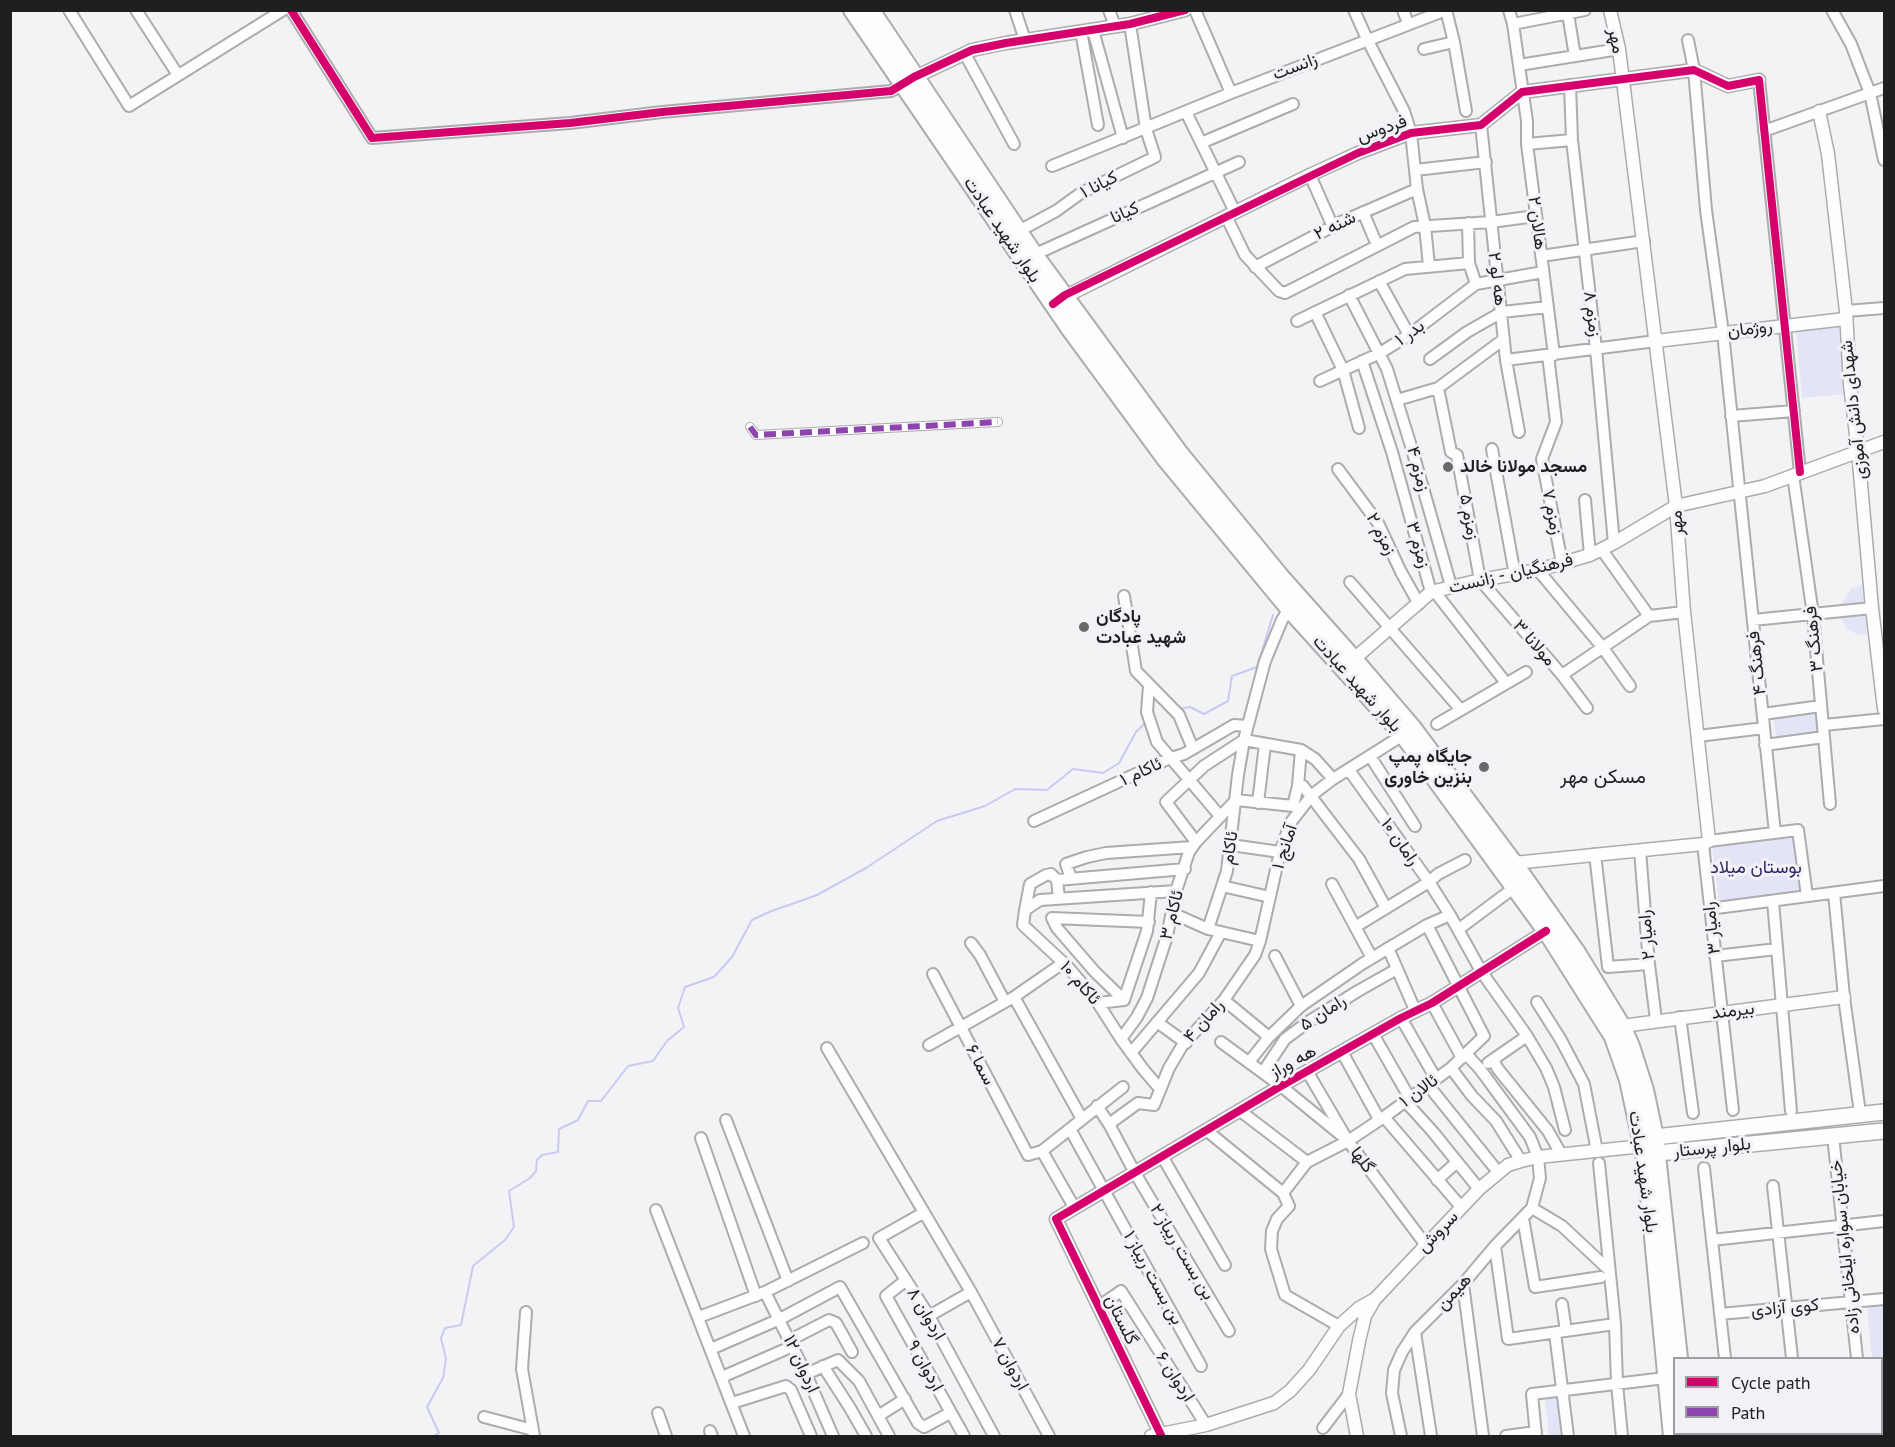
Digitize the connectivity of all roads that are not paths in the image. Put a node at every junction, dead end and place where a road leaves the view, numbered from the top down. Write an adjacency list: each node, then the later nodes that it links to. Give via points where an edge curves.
1 (69, 10): 33 (street, via 129,106)
2 (136, 10): 33 (street)
3 (283, 10): 33 (street)
4 (291, 10): 36 (street, via 372,138 891,91)
5 (852, 10): 36 (main road, بلوار شهید عبادت)
6 (871, 10): 36 (main road, بلوار شهید عبادت)
7 (1015, 10): 24 (street)
8 (1108, 10): 20 (street)
9 (1185, 10): 18 (street)
10 (1195, 10): 40 (street)
11 (1354, 10): 23 (street)
12 (1446, 10): 23 (street, زانست); 26 (street)
13 (1509, 10): 19 (street)
14 (1585, 10): 17 (street)
15 (1610, 10): 28 (street, مهر)
16 (1832, 10): 41 (street, via 1851,44)
17 (1568, 14): 19 (street); 30 (street)
18 (1130, 24): 20 (street); 48 (street)
19 (1513, 24): 31 (street, هالان ۲)
20 (1115, 26): 21 (street)
21 (1093, 30): 24 (street); 51 (street)
22 (1082, 37): 46 (street)
23 (1367, 39): 40 (street, زانست); 50 (street)
24 (1025, 40): 29 (street)
25 (1688, 40): 32 (street, فرهنگ ۴)
26 (1454, 42): 27 (street); 43 (street)
27 (1424, 49)
28 (1619, 49): 30 (street); 34 (street, مهر)
29 (965, 54): 36 (street); 54 (street)
30 (1575, 56): 31 (street)
31 (1519, 65): 39 (street, هالان ۲)
32 (1694, 70): 34 (street); 35 (street, via 1728,86); 93 (street, فرهنگ ۴, via 1706,210)
33 (178, 75)
34 (1623, 78): 37 (street); 72 (street, مهر)
35 (1759, 80): 49 (street, فرهنگ ۳)
36 (908, 81): 71 (main road, بلوار شهید عبادت); 76 (main road, بلوار شهید عبادت)
37 (1570, 85): 39 (street); 52 (street, زمزم ۸)
38 (1884, 88): 41 (street)
39 (1522, 92): 47 (street); 55 (street, هالان ۲)
40 (1231, 93): 45 (street, زانست)
41 (1870, 93): 44 (street); 56 (street)
42 (1293, 104): 53 (street)
43 (1467, 111)
44 (1820, 111): 49 (street); 90 (street, شهدای دانش آموزی)
45 (1186, 112): 48 (street, زانست); 53 (street)
46 (1098, 125)
47 (1481, 125): 50 (street, فردوس); 58 (street, هه لو ۲)
48 (1146, 129): 51 (street, زانست); 71 (street, کیانا ۱, via 1155,157 1081,193)
49 (1764, 131): 92 (street, فرهنگ ۳)
50 (1411, 133): 60 (street); 62 (street, فردوس)
51 (1123, 138): 59 (street, زانست)
52 (1572, 140): 55 (street); 74 (street, زمزم ۸)
53 (1201, 142): 61 (street)
54 (1014, 144)
55 (1527, 144): 66 (street, هالان ۲)
56 (1884, 160)
57 (1239, 162): 61 (street, کیانا)
58 (1486, 162): 60 (street); 67 (street, هه لو ۲)
59 (1052, 166)
60 (1415, 170): 63 (street)
61 (1215, 172): 65 (street); 76 (street, کیانا)
62 (1310, 175): 65 (street, فردوس); 70 (street)
63 (1417, 189): 64 (street, شنه ۲); 69 (street)
64 (1363, 212): 70 (street, شنه ۲); 73 (street)
65 (1230, 214): 79 (street, via 1245,255); 85 (street, فردوس)
66 (1536, 216): 67 (street); 75 (street, هالان ۲)
67 (1491, 222): 68 (street); 81 (street, هه لو ۲)
68 (1468, 223): 69 (street); 77 (street)
69 (1425, 226): 73 (street, via 1414,227); 78 (street)
70 (1333, 227): 79 (street, شنه ۲)
71 (1019, 231): 76 (main road, بلوار شهید عبادت)
72 (1644, 242): 74 (street); 96 (street, مهر)
73 (1377, 245): 79 (street, via 1285,293)
74 (1584, 250): 75 (street); 97 (street, زمزم ۸)
75 (1541, 256): 80 (street, هالان ۲)
76 (1028, 257): 85 (main road, بلوار شهید عبادت)
77 (1469, 263): 78 (street); 83 (street)
78 (1429, 266): 82 (street, via 1405,269)
79 (1255, 267)
80 (1543, 272): 81 (street, بدر ۱); 86 (street, هالان ۲)
81 (1496, 280): 83 (street, بدر ۱); 89 (street, هه لو ۲)
82 (1378, 281): 84 (street); 94 (street)
83 (1476, 284): 94 (street, بدر ۱)
84 (1349, 295): 88 (street); 98 (street, زمزم ۴)
85 (1059, 300): 118 (main road, بلوار شهید عبادت)
86 (1548, 307): 89 (street); 99 (street, هالان ۲)
87 (1884, 308): 90 (street)
88 (1314, 312): 91 (street); 103 (street)
89 (1502, 312): 95 (street, هه لو ۲); 100 (street)
90 (1845, 315): 92 (street, روژمان); 116 (street, شهدای دانش آموزی)
91 (1298, 321)
92 (1785, 325): 93 (street, روژمان); 107 (street, فرهنگ ۳)
93 (1723, 333): 96 (street, روژمان); 108 (street, فرهنگ ۴)
94 (1409, 335): 98 (street, بدر ۱)
95 (1504, 339): 101 (street, هه لو ۲); 105 (street)
96 (1656, 341): 97 (street); 123 (street, مهر)
97 (1596, 349): 99 (street); 124 (street, زمزم ۸)
98 (1380, 353): 102 (street, بدر ۱); 106 (street, زمزم ۴)
99 (1551, 355): 101 (street); 126 (street, زمزم ۷, via 1556,422 1542,459)
100 (1430, 359)
101 (1506, 360): 112 (street, هه لو ۲)
102 (1362, 361): 103 (street, بدر ۱); 110 (street, زمزم ۳)
103 (1343, 370): 104 (street, بدر ۱); 110 (street, via 1357,428)
104 (1320, 381)
105 (1438, 388): 106 (street); 129 (street, زمزم ۵, via 1451,452 1457,455)
106 (1397, 400): 114 (street, زمزم ۴)
107 (1794, 411): 108 (street); 120 (street, فرهنگ ۳)
108 (1731, 416): 121 (street, فرهنگ ۴)
109 (998, 422): 111 (street, via 756,435)
110 (1381, 422): 117 (street, زمزم ۳)
111 (750, 427)
112 (1519, 432)
113 (1884, 442): 116 (street, فرهنگیان - زانست)
114 (1411, 446): 117 (street); 131 (street, زمزم ۴)
115 (1492, 449): 128 (street)
116 (1858, 451): 120 (street, فرهنگیان - زانست); 135 (street, شهدای دانش آموزی)
117 (1392, 452): 132 (street, زمزم ۳)
118 (1172, 455): 136 (main road, بلوار شهید عبادت); 143 (main road, بلوار شهید عبادت)
119 (1338, 469): 134 (street, زمزم ۲, via 1378,523)
120 (1797, 474): 121 (street, فرهنگیان - زانست); 138 (street, فرهنگ ۳)
121 (1739, 493): 123 (street, فرهنگیان - زانست); 140 (street, فرهنگ ۴)
122 (1586, 500): 125 (street)
123 (1676, 506): 124 (street, فرهنگیان - زانست); 137 (street, مهر)
124 (1614, 543): 125 (street, فرهنگیان - زانست)
125 (1596, 552): 126 (street, فرهنگیان - زانست); 139 (street)
126 (1562, 563): 127 (street, فرهنگیان - زانست)
127 (1538, 570): 128 (street, فرهنگیان - زانست); 142 (street)
128 (1515, 575): 129 (street, فرهنگیان - زانست)
129 (1480, 580): 131 (street, فرهنگیان - زانست); 145 (street, مولانا ۳)
130 (1350, 582): 141 (street)
131 (1451, 586): 132 (street, فرهنگیان - زانست)
132 (1433, 592): 134 (street, فرهنگیان - زانست); 146 (street)
133 (1124, 596): 147 (street, via 1136,671)
134 (1419, 603): 141 (street, فرهنگیان - زانست)
135 (1878, 607): 138 (street); 152 (street, شهدای دانش آموزی)
136 (1289, 609): 156 (street, ئاکام, via 1265,661); 159 (main road, بلوار شهید عبادت)
137 (1683, 612): 139 (street); 160 (street, مهر)
138 (1812, 615): 140 (street); 149 (street, فرهنگ ۳)
139 (1649, 616): 142 (street)
140 (1753, 620): 153 (street, فرهنگ ۴)
141 (1390, 628): 143 (street, فرهنگیان - زانست); 151 (street)
142 (1603, 648): 145 (street); 148 (street)
143 (1354, 659): 189 (main road, بلوار شهید عبادت, via 1413,728)
144 (1526, 672): 146 (street)
145 (1562, 675): 150 (street, مولانا ۳)
146 (1506, 683): 151 (street)
147 (1149, 685): 164 (street, via 1179,715); 167 (street, via 1147,712 1157,742)
148 (1630, 686)
149 (1821, 706): 153 (street); 158 (street, فرهنگ ۳)
150 (1587, 708)
151 (1461, 710): 155 (street)
152 (1884, 710)
153 (1763, 714): 157 (street, فرهنگ ۴)
154 (1884, 718): 158 (street)
155 (1437, 724)
156 (1247, 726): 161 (street, ئاکام); 164 (street, ئاکام ۱, via 1234,725)
157 (1764, 728): 160 (street); 163 (street, فرهنگ ۴)
158 (1824, 731): 163 (street); 175 (street, فرهنگ ۳)
159 (1403, 735): 166 (street, آمانج ۱); 198 (main road, بلوار شهید عبادت)
160 (1698, 736): 181 (street, مهر)
161 (1244, 740): 162 (street); 170 (street); 173 (street, ئاکام)
162 (1265, 744): 165 (street); 174 (street)
163 (1766, 746): 180 (street, فرهنگ ۴)
164 (1193, 749): 167 (street, ئاکام ۱)
165 (1301, 750): 169 (street); 176 (street)
166 (1370, 756): 168 (street, آمانج ۱); 179 (street)
167 (1170, 759): 170 (street); 178 (street, ئاکام ۱)
168 (1349, 770): 169 (street, آمانج ۱); 194 (street, رامان ۱۰)
169 (1333, 779): 172 (street, آمانج ۱)
170 (1188, 780): 177 (street); 182 (street, via 1166,802)
171 (1303, 786): 172 (street)
172 (1312, 795): 176 (street, آمانج ۱); 207 (street, via 1359,859)
173 (1236, 800): 174 (street); 177 (street, ئاکام ۳); 183 (street, ئاکام)
174 (1258, 803): 176 (street)
175 (1830, 804)
176 (1297, 808): 185 (street, آمانج ۱)
177 (1220, 816): 182 (street, ئاکام ۳)
178 (1034, 821)
179 (1416, 826)
180 (1775, 833): 181 (street); 202 (street, via 1798,830)
181 (1706, 843): 184 (street); 208 (street, رامیار ۳)
182 (1194, 844): 186 (street); 190 (street, ئاکام ۳)
183 (1231, 845): 185 (street); 196 (street, ئاکام)
184 (1640, 850): 187 (street); 228 (street, رامیار ۲)
185 (1280, 852): 204 (street, آمانج ۱)
186 (1114, 853): 191 (street); 192 (street, via 1066,864)
187 (1595, 854): 189 (street); 228 (street, via 1608,967)
188 (1465, 860): 194 (street)
189 (1514, 863): 248 (main road, بلوار شهید عبادت, via 1576,951)
190 (1185, 869): 191 (street); 199 (street, ئاکام ۳)
191 (1118, 874): 192 (street)
192 (1077, 878): 193 (street); 203 (street)
193 (1057, 880): 205 (street); 209 (street, via 1051,874 1030,884)
194 (1429, 882): 207 (street); 211 (street, رامان ۱۰)
195 (1332, 884): 215 (street)
196 (1222, 886): 204 (street); 216 (street, ئاکام)
197 (1884, 886): 201 (street)
198 (1515, 887): 217 (street); 218 (main road, بلوار شهید عبادت)
199 (1176, 891): 200 (street); 210 (street, ئاکام ۳)
200 (1151, 892): 203 (street); 213 (street)
201 (1834, 893): 202 (street); 233 (street)
202 (1807, 896): 206 (street)
203 (1080, 897): 205 (street); 212 (street)
204 (1270, 897): 220 (street, آمانج ۱)
205 (1059, 898): 209 (street, via 1040,900)
206 (1773, 901): 208 (street); 223 (street)
207 (1386, 908): 215 (street)
208 (1709, 909): 225 (street, رامیار ۳)
209 (1025, 910): 227 (street, ئاکام ۱۰, via 1023,925)
210 (1172, 913): 216 (street); 253 (street, ئاکام ۳, via 1147,998)
211 (1450, 915): 214 (street); 217 (street, رامان ۱۰)
212 (1078, 919): 213 (street); 235 (street, via 1052,918 1095,972)
213 (1149, 922): 235 (street)
214 (1427, 925): 222 (street); 232 (street)
215 (1355, 927): 226 (street)
216 (1208, 929): 219 (street)
217 (1459, 929): 230 (street, رامان ۱۰)
218 (1546, 931): 230 (street, هه وراز); 290 (main road, بلوار شهید عبادت, via 1613,1037)
219 (1221, 932): 220 (street); 247 (street, via 1199,973)
220 (1260, 940): 236 (street, رامان ۴, via 1255,955)
221 (971, 943): 234 (street)
222 (1388, 948): 226 (street); 229 (street)
223 (1777, 949): 225 (street); 240 (street)
224 (1275, 956): 241 (street)
225 (1715, 956): 243 (street, رامیار ۳)
226 (1372, 958): 241 (street)
227 (1063, 963): 234 (street); 238 (street, ئاکام ۱۰)
228 (1649, 964): 246 (street, رامیار ۲)
229 (1397, 969): 242 (street); 266 (street, رامان ۵, via 1285,1039)
230 (1481, 971): 232 (street, هه وراز); 251 (street, رامان ۱۰)
231 (933, 974): 249 (street, سما ۶)
232 (1459, 985): 239 (street, هه وراز); 260 (street, ئالان ۱, via 1484,1036)
233 (1845, 997): 240 (street, بیرمند); 272 (street)
234 (1010, 1000): 249 (street); 280 (street)
235 (1124, 1000): 238 (street)
236 (1224, 1000): 252 (street); 255 (street, رامان ۴)
237 (1536, 1002): 295 (street, via 1584,1084)
238 (1098, 1003): 253 (street, ئاکام ۱۰)
239 (1432, 1003): 242 (street, هه وراز); 260 (street)
240 (1781, 1005): 243 (street, بیرمند); 276 (street)
241 (1301, 1006): 252 (street)
242 (1415, 1010): 245 (street, هه وراز)
243 (1721, 1012): 244 (street, بیرمند); 275 (street, رامیار ۳)
244 (1680, 1017): 246 (street, بیرمند); 278 (street)
245 (1401, 1018): 250 (street, هه وراز); 267 (street)
246 (1656, 1020): 248 (street, بیرمند)
247 (1157, 1022): 255 (street); 259 (street)
248 (1622, 1026): 290 (main road, بلوار شهید عبادت, via 1645,1090)
249 (961, 1027): 256 (street); 291 (street, سما ۶, via 1028,1155)
250 (1373, 1034): 258 (street, هه وراز); 271 (street)
251 (1527, 1036): 261 (street); 285 (street, رامان ۱۰, via 1554,1087)
252 (1269, 1037): 262 (street)
253 (1121, 1039): 259 (street, ئاکام ۱۰)
254 (1221, 1042): 262 (street)
255 (1186, 1043): 270 (street, رامان ۴)
256 (929, 1045)
257 (827, 1048): 311 (street, اردوان ۷)
258 (1342, 1052): 265 (street, هه وراز); 279 (street)
259 (1131, 1053): 270 (street, ئاکام ۱۰)
260 (1464, 1056): 263 (street, ئالان ۱); 264 (street)
261 (1493, 1060): 264 (street); 292 (street)
262 (1249, 1062): 266 (street)
263 (1451, 1068): 267 (street, ئالان ۱); 296 (street, via 1496,1121)
264 (1480, 1069): 294 (street, via 1530,1137)
265 (1307, 1071): 268 (street, هه وراز); 289 (street, گلها)
266 (1263, 1072): 268 (street)
267 (1432, 1082): 271 (street, ئالان ۱); 300 (street)
268 (1281, 1086): 274 (street, هه وراز); 289 (street)
269 (1123, 1087): 273 (street)
270 (1160, 1089): 282 (street, رامان ۴, via 1154,1105 1138,1103)
271 (1407, 1099): 279 (street, ئالان ۱); 298 (street)
272 (1859, 1106)
273 (1098, 1107): 280 (street); 282 (street, بن بست ریباز ۲)
274 (1239, 1110): 284 (street, هه وراز); 297 (street)
275 (1732, 1110)
276 (1791, 1112)
277 (1884, 1112): 290 (main road, بلوار پرستار)
278 (1693, 1113)
279 (1382, 1118): 289 (street, ئالان ۱); 302 (street)
280 (1082, 1119): 283 (street)
281 (726, 1120): 324 (street)
282 (1109, 1124): 301 (street, بن بست ریباز ۲)
283 (1070, 1129): 291 (street); 305 (street, بن بست ریباز ۱)
284 (1206, 1130): 293 (street, هه وراز); 306 (street)
285 (1565, 1130)
286 (1884, 1131): 287 (main road, بلوار پرستار)
287 (1833, 1136): 290 (main road, بلوار پرستار); 315 (street, خیابان سواره ایلخانی زاده)
288 (701, 1138): 327 (street, اردوان ۱۲)
289 (1348, 1141): 297 (street, ئالان ۱); 319 (street, گلها)
290 (1652, 1145): 295 (street, سروش); 347 (main road, بلوار شهید عبادت); 355 (main road, بلوار شهید عبادت)
291 (1042, 1151): 307 (street)
292 (1561, 1154): 294 (street, سروش); 295 (street, سروش)
293 (1162, 1156): 301 (street, هه وراز); 321 (street)
294 (1538, 1157): 296 (street, سروش); 309 (street, via 1540,1178)
295 (1598, 1157): 322 (street)
296 (1521, 1161): 300 (street, سروش)
297 (1307, 1162): 306 (street)
298 (1457, 1162): 302 (street); 304 (street)
299 (1704, 1168): 317 (street)
300 (1498, 1172): 304 (street, سروش)
301 (1135, 1173): 305 (street, هه وراز); 341 (street, بن بست ریباز ۲)
302 (1437, 1180): 308 (street)
303 (1773, 1186): 316 (street)
304 (1479, 1189): 308 (street, سروش)
305 (1105, 1190): 307 (street, هه وراز); 352 (street, بن بست ریباز ۱)
306 (1283, 1193): 340 (street, via 1289,1206 1277,1219 1271,1249 1285,1295)
307 (1074, 1207): 313 (street, هه وراز)
308 (1462, 1208): 319 (street, سروش)
309 (1532, 1209): 312 (street, هیمن); 322 (street, via 1562,1226)
310 (656, 1210): 337 (street)
311 (923, 1213): 323 (street, اردوان ۸, via 879,1238); 326 (street, اردوان ۷)
312 (1523, 1218): 320 (street, هیمن); 322 (street, via 1535,1287)
313 (1056, 1219): 332 (street, گلستان)
314 (1884, 1221): 315 (street)
315 (1842, 1226): 316 (street); 330 (street, خیابان سواره ایلخانی زاده)
316 (1778, 1232): 317 (street); 333 (street)
317 (1712, 1240): 335 (street)
318 (863, 1243): 324 (street)
319 (1425, 1244): 328 (street, سروش)
320 (1495, 1246): 325 (street, هیمن); 343 (street, via 1508,1339)
321 (1225, 1264)
322 (1605, 1273): 339 (street)
323 (906, 1280): 336 (street, اردوان ۸); 362 (street, اردوان ۹, via 886,1296)
324 (788, 1281): 327 (street)
325 (1463, 1284): 342 (street, هیمن); 383 (street)
326 (970, 1292): 336 (street); 379 (street, اردوان ۷)
327 (761, 1294): 337 (street); 338 (street, اردوان ۱۲)
328 (1375, 1299): 340 (street); 358 (street, سروش, via 1363,1323)
329 (1884, 1299): 330 (street, کوی آزادی)
330 (1851, 1302): 333 (street, کوی آزادی); 350 (street, خیابان سواره ایلخانی زاده)
331 (1562, 1304): 343 (street)
332 (1098, 1307): 365 (street, اردوان ۶, via 1120,1291); 370 (street, گلستان)
333 (1786, 1308): 335 (street, کوی آزادی); 349 (street)
334 (526, 1312): 367 (street, via 522,1369)
335 (1720, 1314): 348 (street)
336 (929, 1316): 378 (street, اردوان ۸)
337 (699, 1317): 345 (street)
338 (780, 1319): 344 (street, اردوان ۱۲); 345 (street); 359 (street, via 840,1287)
339 (1615, 1324): 343 (street); 356 (street)
340 (1339, 1326): 365 (street, via 1309,1370 1283,1397 1266,1407)
341 (1229, 1331)
342 (1415, 1332): 381 (street, هیمن, via 1394,1370 1392,1393); 382 (street)
343 (1561, 1332): 357 (street)
344 (791, 1343): 346 (street, via 829,1320 836,1323); 353 (street, اردوان ۱۲); 354 (street)
345 (711, 1349): 354 (street)
346 (852, 1352)
347 (1678, 1357)
348 (1725, 1357)
349 (1792, 1357)
350 (1857, 1357)
351 (823, 1366): 353 (street); 363 (street, via 838,1360 858,1382); 375 (street)
352 (1201, 1366)
353 (806, 1374): 374 (street, اردوان ۱۲)
354 (722, 1377): 360 (street)
355 (1665, 1378): 356 (street); 387 (main road, بلوار شهید عبادت)
356 (1617, 1384): 357 (street); 386 (street)
357 (1563, 1390): 369 (street, via 1532,1394); 385 (street)
358 (1349, 1394): 366 (street); 380 (street, سروش)
359 (905, 1399): 362 (street, via 924,1427); 363 (street)
360 (732, 1403): 372 (street); 373 (street, via 786,1386)
361 (658, 1413): 371 (street)
362 (950, 1413): 377 (street, اردوان ۹)
363 (878, 1416): 376 (street)
364 (484, 1417): 367 (street)
365 (1206, 1425): 368 (street)
366 (1323, 1428)
367 (534, 1433)
368 (1189, 1433): 370 (street)
369 (1536, 1435): 384 (street)
370 (1156, 1436)
371 (666, 1437)
372 (744, 1437)
373 (811, 1437)
374 (833, 1437)
375 (866, 1437)
376 (889, 1437)
377 (964, 1437)
378 (994, 1437)
379 (1049, 1437)
380 (1357, 1437)
381 (1401, 1437)
382 (1431, 1437)
383 (1484, 1437)
384 (1506, 1437)
385 (1568, 1437)
386 (1622, 1437)
387 (1672, 1437)

